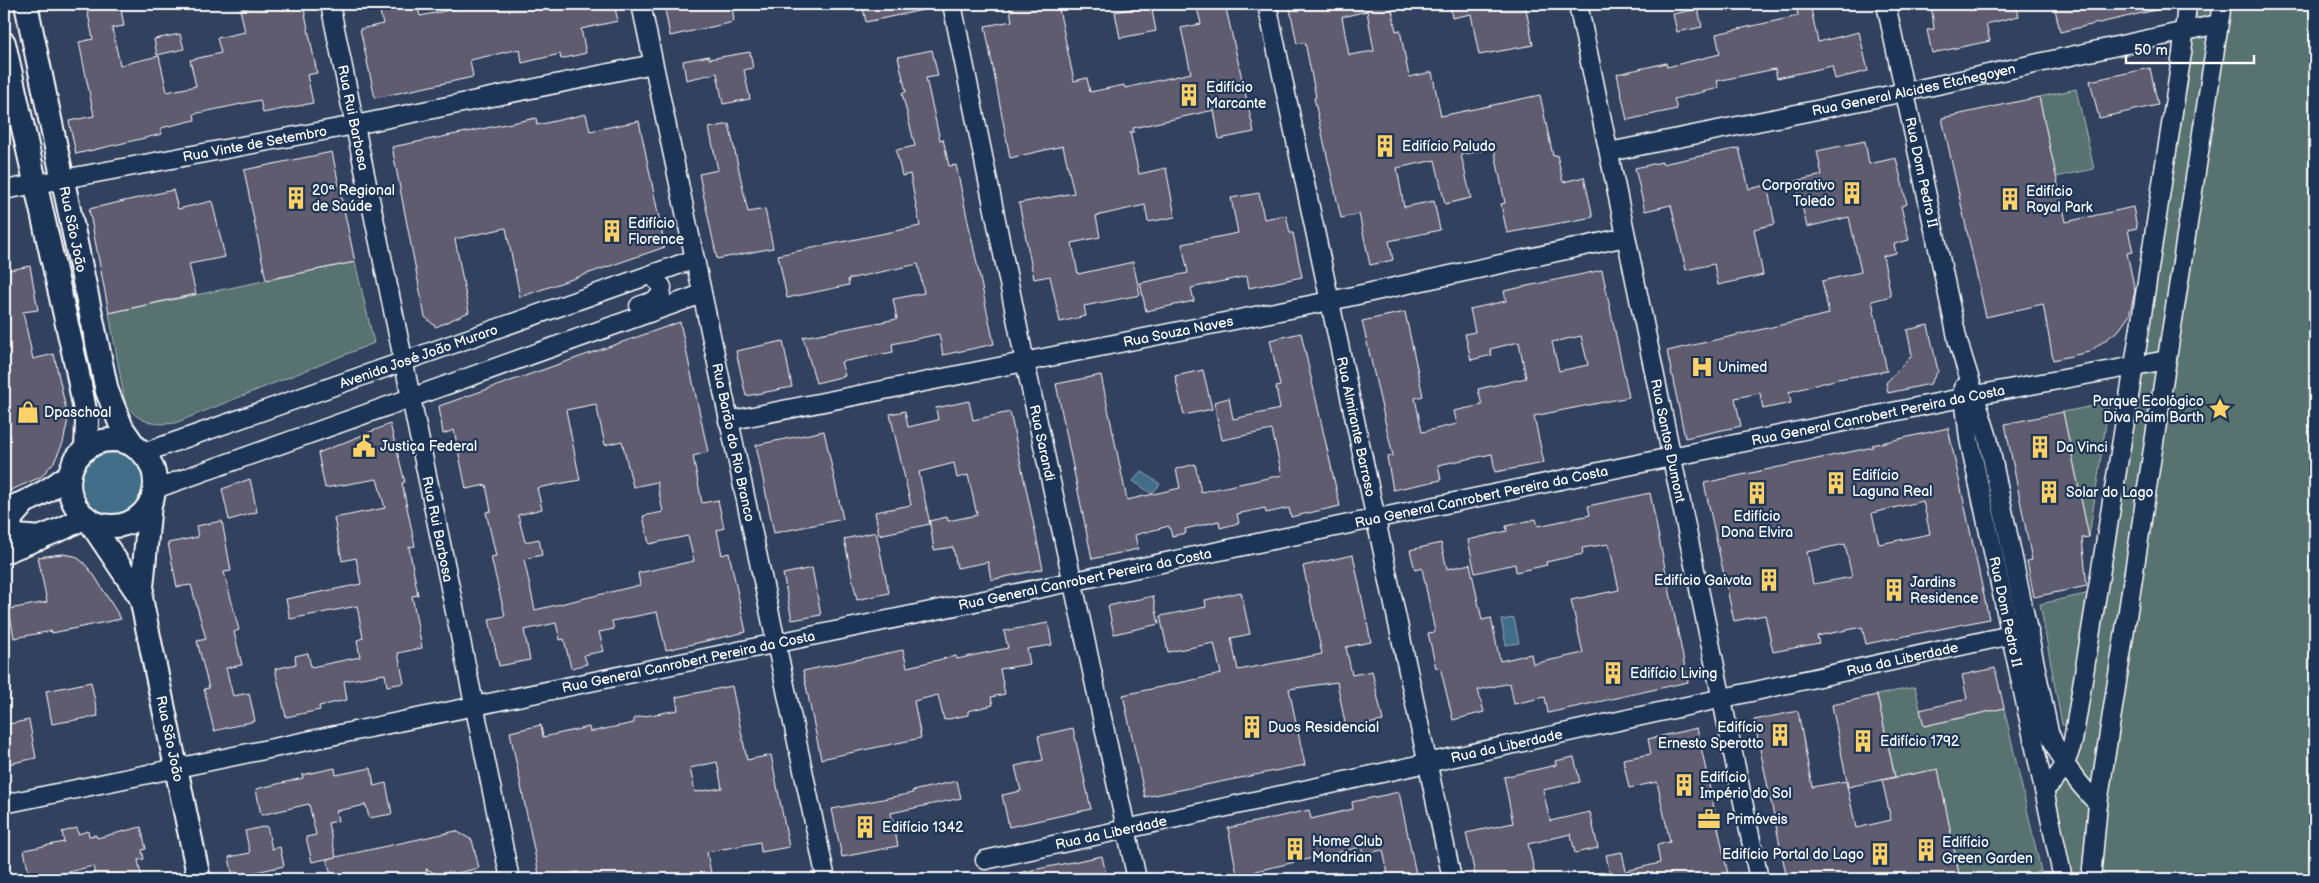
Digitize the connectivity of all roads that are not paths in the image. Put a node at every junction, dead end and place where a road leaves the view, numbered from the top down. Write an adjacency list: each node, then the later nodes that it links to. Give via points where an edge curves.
1 (26, 4): 16 (main road, Rua São João)
2 (330, 4): 15 (street, Rua Rui Barbosa)
3 (641, 4): 13 (street, Rua Barão do Rio Branco)
4 (952, 4): 32 (street, Rua Sarandi)
5 (1267, 4): 28 (street, Rua Almirante Barroso)
6 (1578, 4): 18 (street, Rua Santos Dumont)
7 (1886, 4): 14 (street, Rua Dom Pedro II)
8 (2187, 4): 11 (street)
9 (2222, 4): 10 (street)
10 (2218, 24): 11 (street, Rua General Alcides Etchegoyen); 30 (street)
11 (2185, 32): 14 (street, Rua General Alcides Etchegoyen); 33 (street)
12 (4, 43): 17 (main road, Rua São João)
13 (652, 64): 15 (street, Rua Vinte de Setembro); 25 (street, Rua Barão do Rio Branco)
14 (1905, 92): 18 (street, Rua General Alcides Etchegoyen); 34 (street, Rua Dom Pedro II)
15 (355, 124): 19 (street, Rua Vinte de Setembro); 31 (street, Rua Rui Barbosa)
16 (54, 134): 17 (main road, via 41,144 34,145); 19 (main road, Rua São João)
17 (25, 140): 20 (main road, Rua São João)
18 (1609, 152): 24 (street, Rua Santos Dumont)
19 (64, 178): 20 (street, Rua Vinte de Setembro); 22 (main road, Rua São João)
20 (34, 184): 21 (street, Rua Vinte de Setembro); 23 (main road, Rua São João)
21 (4, 190)
22 (72, 218): 23 (main road, via 56,214); 38 (main road, Rua São João, via 107,391 122,428)
23 (44, 224): 37 (main road, Rua São João, via 87,421)
24 (1626, 237): 28 (street, Rua Souza Naves); 39 (street, Rua Santos Dumont)
25 (695, 260): 26 (street, Avenida José João Muraro); 27 (street, Rua Barão do Rio Branco)
26 (652, 275): 29 (street, via 662,287 658,299 611,316); 31 (street, Avenida José João Muraro)
27 (702, 294): 29 (street); 36 (street, Rua Barão do Rio Branco)
28 (1330, 302): 32 (street, Rua Souza Naves); 44 (street, Rua Almirante Barroso)
29 (575, 340): 35 (street)
30 (2167, 360): 33 (street, Rua General Canrobert Pereira da Costa); 61 (street)
31 (404, 362): 35 (street, Rua Rui Barbosa); 38 (street, Avenida José João Muraro)
32 (1025, 362): 36 (street, Rua Souza Naves); 49 (street, Rua Sarandi)
33 (2134, 366): 34 (street, Rua General Canrobert Pereira da Costa); 57 (street, via 2073,740)
34 (1970, 397): 39 (street, Rua General Canrobert Pereira da Costa); 51 (street, Rua Dom Pedro II, via 1988,438); 52 (street, Rua Dom Pedro II, via 1970,439)
35 (411, 398): 41 (street); 55 (street, Rua Rui Barbosa)
36 (728, 421): 53 (street, Rua Barão do Rio Branco)
37 (86, 449): 38 (main road, via 98,442 111,440); 40 (main road)
38 (140, 450): 41 (main road, via 151,465)
39 (1670, 457): 44 (street, Rua General Canrobert Pereira da Costa); 54 (street, Rua Santos Dumont)
40 (70, 474): 42 (main road, via 56,486); 43 (main road, via 73,503)
41 (152, 497): 43 (main road, via 141,515 129,522 116,526 101,525); 50 (main road, Rua São João)
42 (14, 507): 46 (main road, via 10,529 17,536)
43 (87, 518): 46 (main road); 50 (main road, Rua São João)
44 (1375, 519): 49 (street, Rua General Canrobert Pereira da Costa); 56 (street, Rua Almirante Barroso)
45 (4, 532): 47 (main road)
46 (41, 538): 48 (main road)
47 (4, 542)
48 (4, 552)
49 (1074, 582): 53 (street, Rua General Canrobert Pereira da Costa); 62 (street, Rua Sarandi)
50 (141, 598): 58 (main road, Rua São João)
51 (2029, 631): 52 (street, Rua da Liberdade); 57 (street, Rua Dom Pedro II, via 2049,732)
52 (2012, 635): 54 (street, Rua da Liberdade); 59 (street, Rua Dom Pedro II)
53 (776, 644): 55 (street, Rua General Canrobert Pereira da Costa); 66 (street, Rua Barão do Rio Branco)
54 (1722, 699): 56 (street, Rua da Liberdade); 69 (street, Rua Santos Dumont)
55 (475, 706): 58 (street, Rua General Canrobert Pereira da Costa); 65 (street, Rua Rui Barbosa)
56 (1428, 764): 62 (street, Rua da Liberdade); 68 (street, Rua Almirante Barroso)
57 (2066, 766): 59 (street); 61 (street, Rua Dom Pedro II)
58 (176, 768): 60 (street, Rua General Canrobert Pereira da Costa); 64 (main road, Rua São João)
59 (2044, 790): 70 (street, Rua Dom Pedro II)
60 (4, 804)
61 (2098, 804): 71 (street)
62 (1126, 829): 63 (street, Rua da Liberdade); 67 (street, Rua Sarandi)
63 (985, 860)
64 (199, 879)
65 (510, 879)
66 (826, 879)
67 (1137, 879)
68 (1452, 879)
69 (1759, 879)
70 (2063, 879)
71 (2091, 879)

